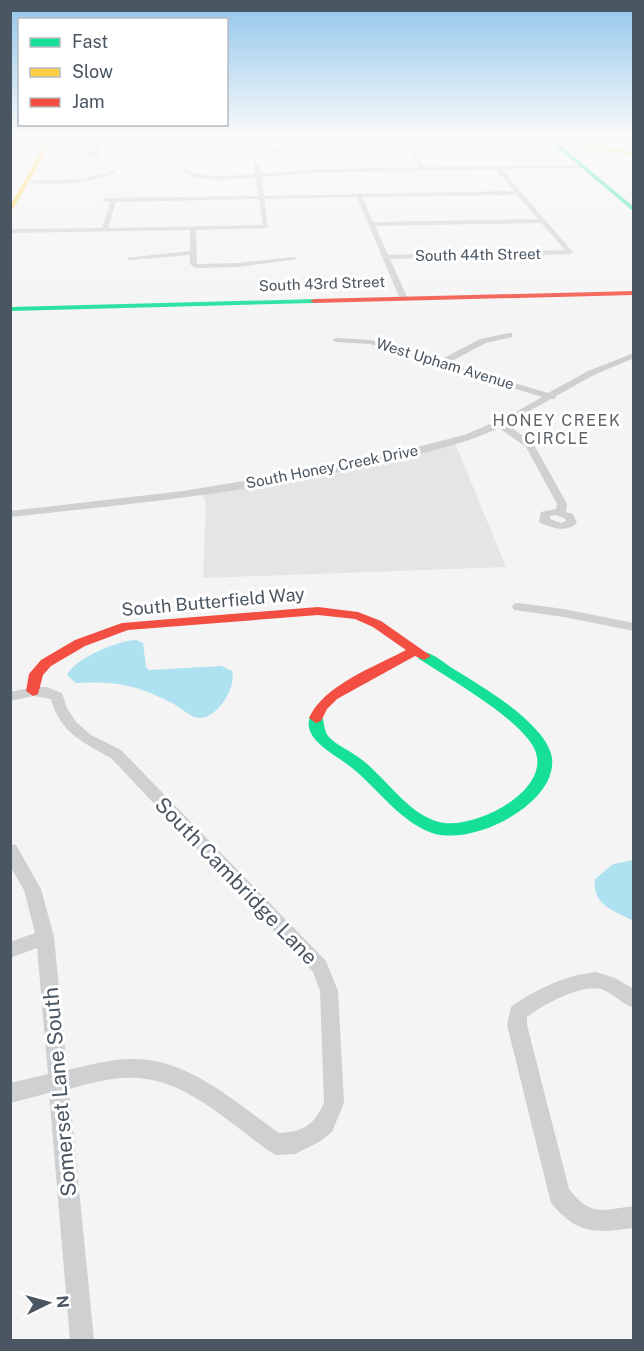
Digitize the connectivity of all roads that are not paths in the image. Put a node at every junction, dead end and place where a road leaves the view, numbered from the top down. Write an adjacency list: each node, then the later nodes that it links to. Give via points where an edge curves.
1 (209, 199): 7 (street)
2 (261, 199): 12 (street, via 266,227)
3 (359, 199): 10 (street)
4 (524, 199): 9 (street)
5 (620, 199): 8 (street)
6 (104, 200): 7 (street)
7 (113, 201): 11 (street)
8 (633, 210)
9 (543, 220): 10 (street); 15 (street, South 44th Street, via 570,252)
10 (371, 224): 15 (street)
11 (105, 229): 12 (street); 13 (street)
12 (194, 229): 14 (street)
13 (10, 231)
14 (193, 253): 16 (street); 17 (street, via 195,266)
15 (386, 257): 19 (street)
16 (129, 258)
17 (294, 259)
18 (633, 293): 19 (street, South 43rd Street)
19 (404, 299): 20 (street, South 43rd Street)
20 (10, 309)
21 (509, 335): 24 (street, via 483,341)
22 (336, 340): 24 (street, West Upham Avenue, via 371,342)
23 (633, 355): 25 (street, South Honey Creek Drive, via 588,372)
24 (441, 363): 25 (street, West Upham Avenue)
25 (552, 397): 26 (street, South Honey Creek Drive)
26 (501, 425): 27 (street, via 530,445 562,504); 28 (street, South Honey Creek Drive, via 394,456 296,476 210,491)
27 (561, 512)
28 (10, 514)
29 (518, 607): 30 (street)
30 (633, 627)
31 (414, 651): 31 (street, South Butterfield Way, via 518,720 537,736 544,752 542,784 481,827 462,831 439,829 421,821 352,759 324,741 316,730 315,718 322,704); 32 (street, South Butterfield Way, via 378,624 338,612 126,626 109,629 39,669)
32 (33, 692): 33 (street); 38 (street, South Cambridge Lane, via 48,691 57,696 65,721 77,733 116,754 320,967 329,991 334,1103 325,1125 312,1135 295,1143 276,1144 195,1086 167,1073 137,1068)
33 (10, 697)
34 (10, 850): 35 (street, Somerset Lane South, via 32,889)
35 (45, 937): 36 (street); 38 (street, Somerset Lane South)
36 (10, 950)
37 (633, 1000): 40 (street, via 605,982 583,981 527,1005 518,1012 517,1025 560,1195 574,1214 593,1221)
38 (59, 1081): 39 (street); 41 (street, Somerset Lane South)
39 (10, 1093)
40 (633, 1217)
41 (82, 1341)

